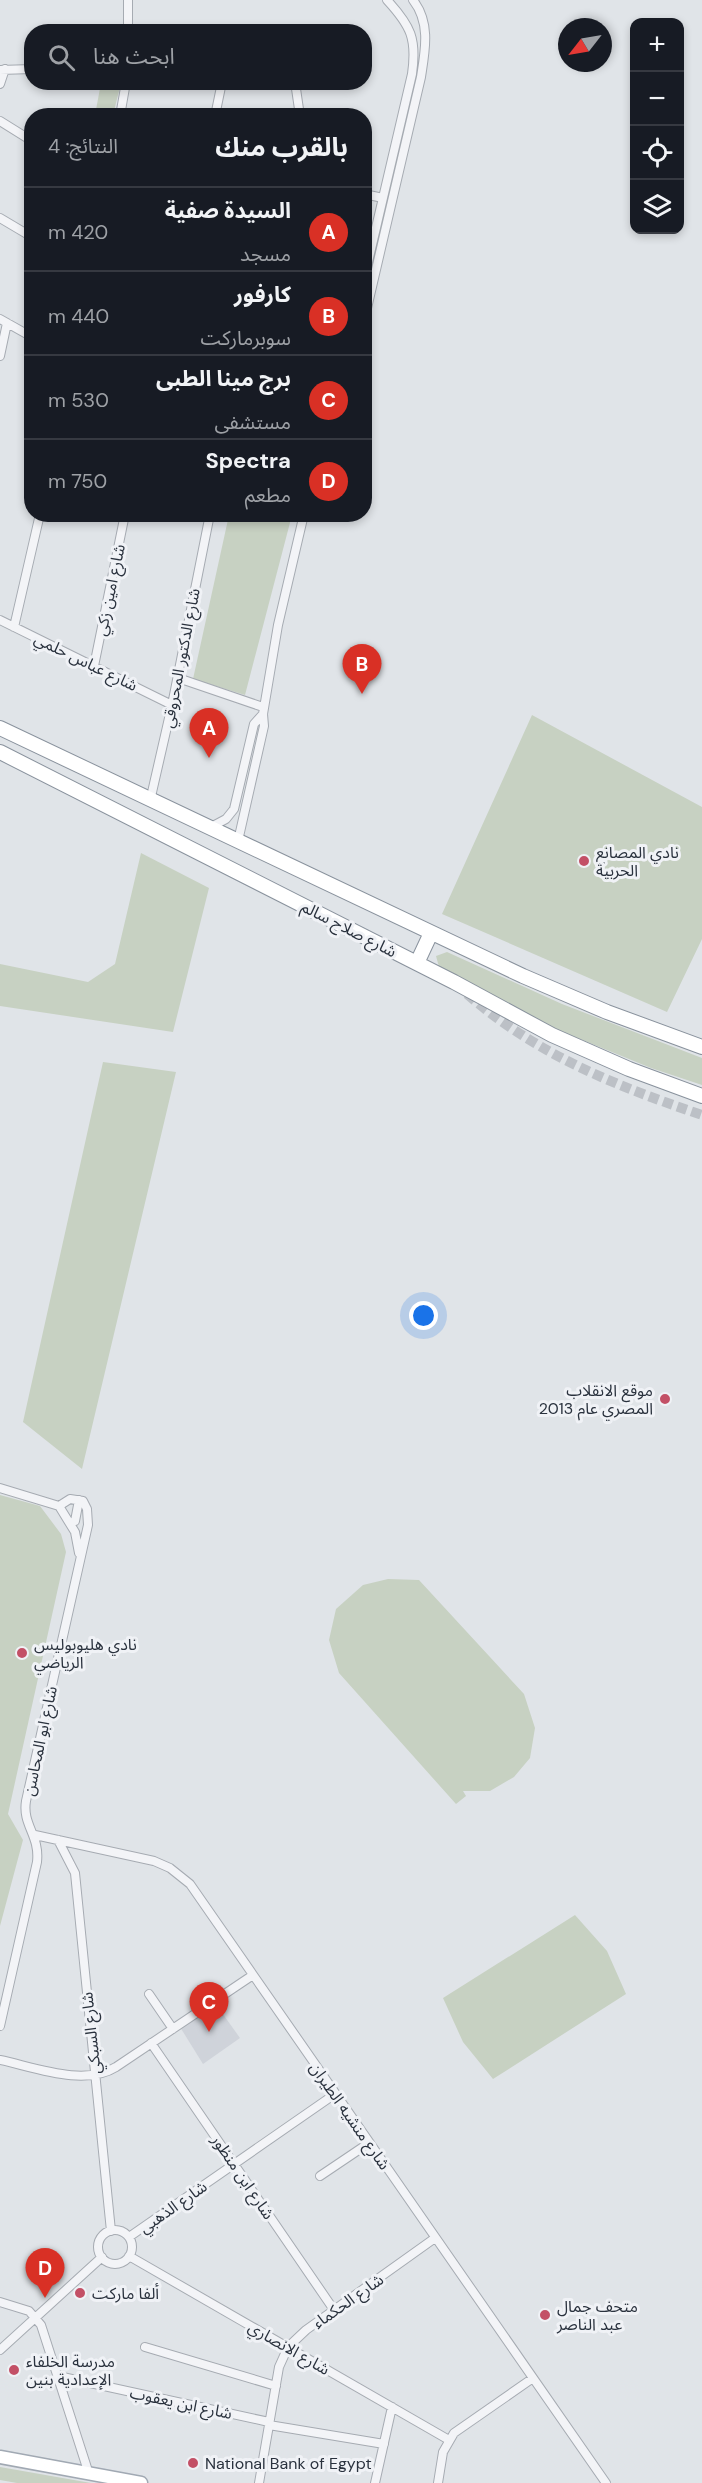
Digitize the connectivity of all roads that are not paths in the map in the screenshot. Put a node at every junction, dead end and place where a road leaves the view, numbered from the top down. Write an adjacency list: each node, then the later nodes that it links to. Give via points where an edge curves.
1 (128, 0): 4 (street)
2 (387, 0): 17 (street, via 411,32 414,55)
3 (413, 0): 21 (street, via 426,38 421,77)
4 (128, 24)
5 (24, 69): 6 (street)
6 (3, 70): 7 (street)
7 (0, 84)
8 (125, 90): 11 (street)
9 (220, 90): 12 (street)
10 (296, 90): 13 (street)
11 (121, 108)
12 (217, 108)
13 (299, 108)
14 (0, 121): 15 (street)
15 (24, 136)
16 (372, 196): 17 (street)
17 (384, 198): 20 (street)
18 (0, 218): 19 (street)
19 (24, 232)
20 (372, 247)
21 (372, 287)
22 (4, 321): 23 (street); 24 (street)
23 (24, 332)
24 (0, 356)
25 (38, 522): 30 (street)
26 (123, 522): 31 (street, شارع امين زكي)
27 (208, 522): 32 (street, شارع الدكتور المحروقي)
28 (302, 522): 34 (street)
29 (0, 620): 30 (street, شارع عباس حلمي)
30 (14, 627): 31 (street, شارع عباس حلمي)
31 (94, 666): 33 (street, شارع عباس حلمي)
32 (178, 678): 33 (street, شارع الدكتور المحروقي); 34 (street)
33 (172, 705): 37 (street, شارع الدكتور المحروقي)
34 (263, 711): 38 (street, via 255,724 234,809 221,823); 39 (street, via 264,726)
35 (0, 728): 37 (highway, شارع صلاح سالم)
36 (0, 752): 41 (highway, شارع صلاح سالم)
37 (150, 801): 38 (highway, شارع صلاح سالم)
38 (209, 827): 39 (highway, شارع صلاح سالم)
39 (238, 841): 40 (highway, شارع صلاح سالم)
40 (431, 933): 41 (highway); 42 (highway, شارع صلاح سالم, via 570,996)
41 (417, 963): 43 (highway, شارع صلاح سالم, via 552,1035)
42 (702, 1047)
43 (702, 1096)
44 (0, 1488): 46 (street)
45 (79, 1500): 46 (street, via 70,1499); 47 (street); 48 (street, via 86,1504)
46 (59, 1506): 47 (street, شارع ابو المحاسن)
47 (73, 1521): 48 (street); 49 (street, شارع ابو المحاسن)
48 (88, 1521): 49 (street, شارع ابو المحاسن)
49 (79, 1561): 50 (street, شارع ابو المحاسن, via 25,1808)
50 (35, 1835): 51 (street, شارع منشيه الطيران); 54 (street, شارع ابو المحاسن, via 37,1862)
51 (58, 1840): 52 (street, شارع منشيه الطيران, via 154,1861 177,1872 195,1891); 58 (street, شارع السبكي, via 75,1873)
52 (252, 1975): 55 (street); 59 (street, شارع منشيه الطيران)
53 (149, 1994): 55 (street)
54 (0, 2026)
55 (173, 2029): 56 (street)
56 (151, 2043): 58 (street); 61 (street, شارع ابن منظور)
57 (0, 2060): 58 (street, via 77,2076)
58 (96, 2076): 63 (street, شارع السبكي)
59 (335, 2094): 60 (street, شارع منشيه الطيران); 61 (street, شارع الذهبي)
60 (369, 2143): 62 (street); 65 (street, شارع منشيه الطيران)
61 (234, 2164): 64 (street, شارع الذهبي); 69 (street, شارع ابن منظور)
62 (320, 2176)
63 (111, 2231): 64 (street); 67 (street, via 99,2244)
64 (129, 2237): 66 (street)
65 (435, 2238): 69 (street, شارع الحكماء); 75 (street, شارع منشيه الطيران)
66 (129, 2256): 67 (street, via 114,2264); 72 (street, شارع الانصاري)
67 (102, 2258): 70 (street)
68 (0, 2302): 70 (street, via 25,2309)
69 (334, 2310): 72 (street, شارع الحكماء)
70 (36, 2317): 73 (street); 74 (street)
71 (145, 2347): 76 (street)
72 (288, 2347): 76 (street, شارع الحكماء); 77 (street, شارع الانصاري)
73 (0, 2350)
74 (58, 2376): 78 (street, شارع ابن يعقوب); 82 (street)
75 (533, 2378): 79 (street, via 460,2428); 87 (street, شارع منشيه الطيران)
76 (276, 2386): 78 (street, شارع الحكماء)
77 (392, 2407): 79 (street, شارع الانصاري); 80 (street)
78 (269, 2423): 80 (street, شارع ابن يعقوب); 84 (street, شارع الحكماء)
79 (449, 2440): 86 (street)
80 (384, 2444): 85 (street)
81 (0, 2457): 82 (main road)
82 (89, 2474): 83 (main road)
83 (141, 2483)
84 (259, 2483)
85 (375, 2483)
86 (438, 2483)
87 (606, 2483)

